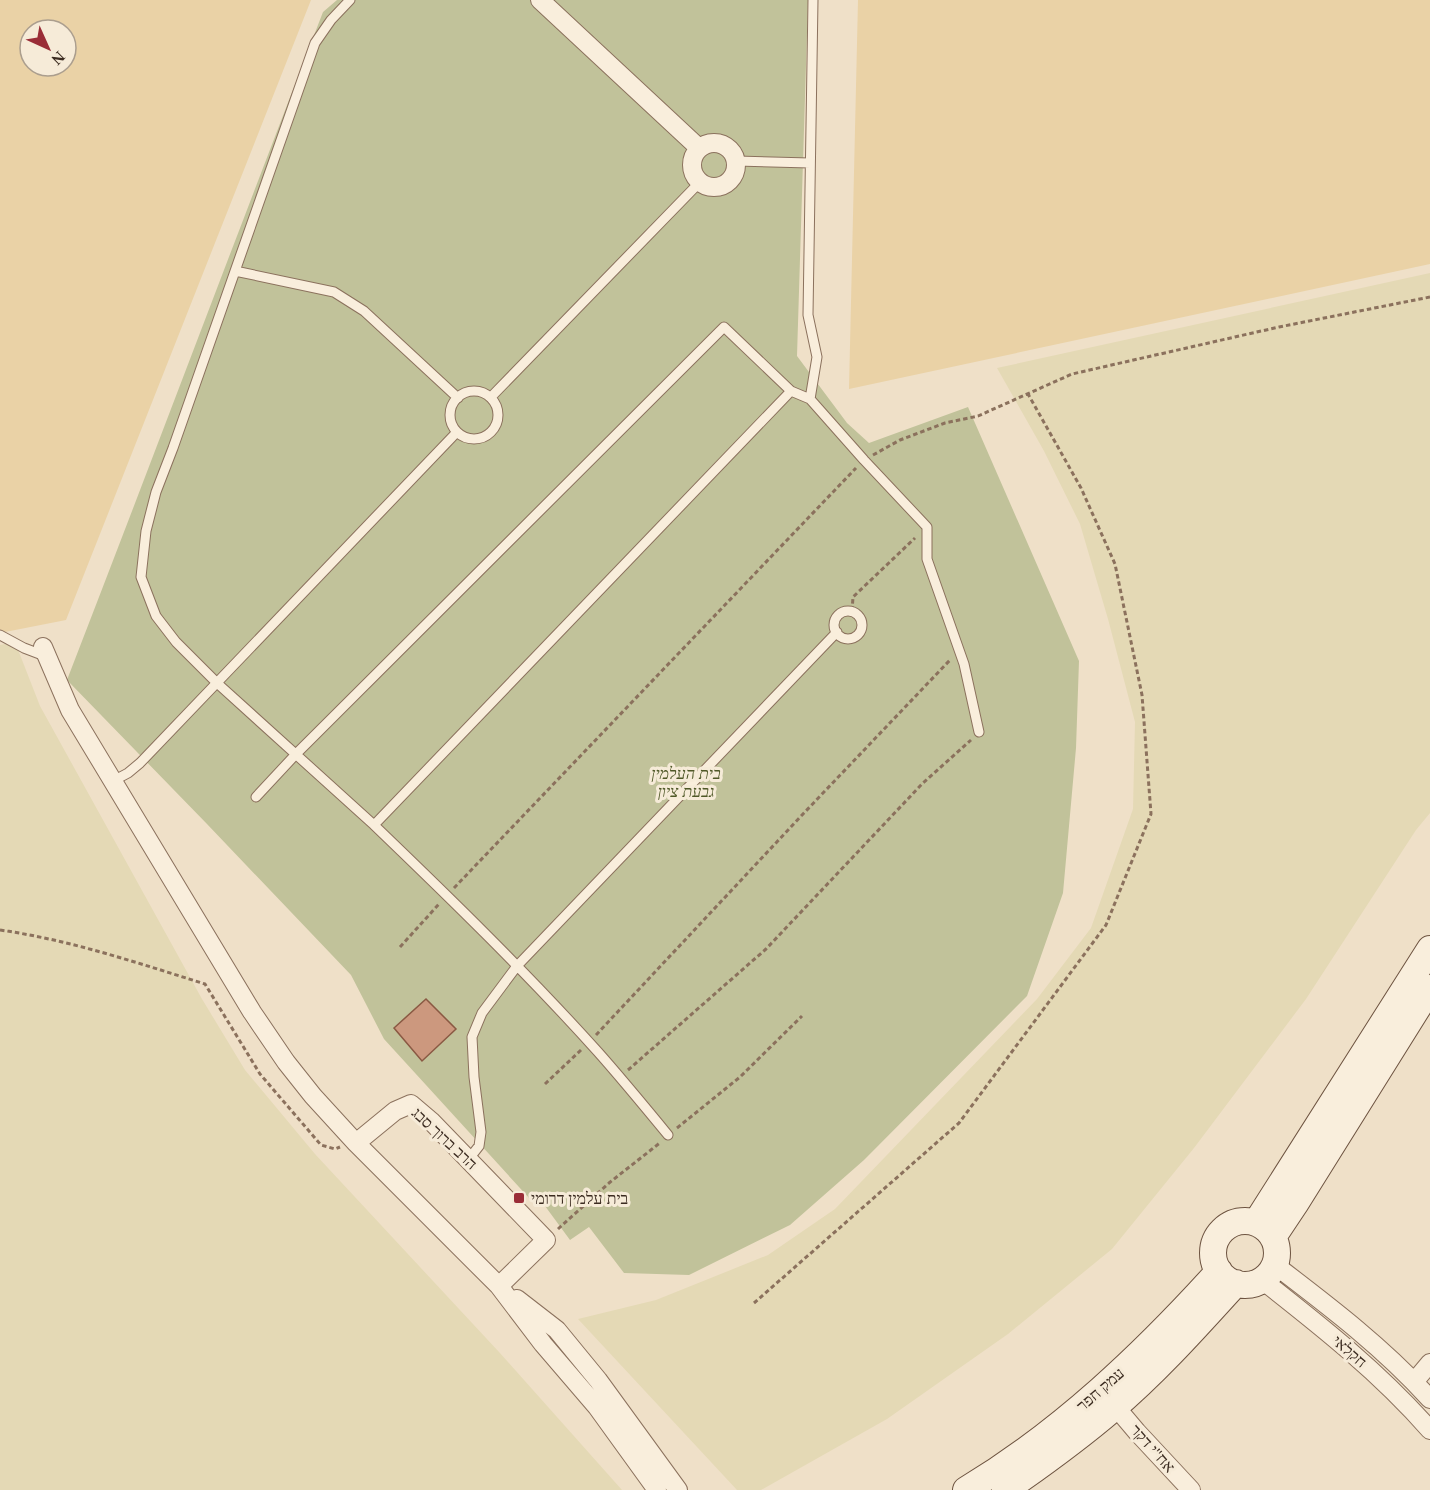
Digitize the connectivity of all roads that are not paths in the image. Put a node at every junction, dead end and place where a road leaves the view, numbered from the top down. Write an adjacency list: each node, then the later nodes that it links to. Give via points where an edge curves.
1 (350, 0): 8 (lane, via 315,43)
2 (540, 0): 4 (street)
3 (813, 0): 6 (lane)
4 (699, 148): 5 (street, via 706,143 723,144 730,148); 7 (street, via 691,161 692,172)
5 (736, 161): 6 (lane); 7 (street, via 734,175 723,185 706,186)
6 (810, 163): 12 (lane, via 808,315 817,357)
7 (700, 182): 10 (lane)
8 (235, 271): 11 (lane, via 334,292 364,311); 17 (lane, via 156,492 146,531 141,577 156,616)
9 (791, 391): 12 (lane); 19 (lane, via 724,327); 22 (lane)
10 (491, 397): 11 (lane, via 471,392); 13 (lane, via 498,411 492,432 471,439)
11 (458, 398): 13 (lane, via 450,415)
12 (810, 399): 18 (lane, via 927,527 927,559 964,664)
13 (458, 432): 17 (lane)
14 (837, 632): 14 (lane, via 844,638 859,633 861,620 856,613 838,615 834,623); 24 (lane)
15 (0, 635): 16 (lane, via 24,648)
16 (45, 652): 20 (street, via 70,711)
17 (217, 683): 19 (lane); 20 (lane, via 140,764)
18 (979, 732)
19 (296, 754): 21 (lane); 22 (lane)
20 (114, 781): 27 (street, via 252,1012 286,1062)
21 (256, 797)
22 (374, 825): 24 (lane)
23 (1430, 950): 29 (street)
24 (517, 966): 26 (lane, via 589,1042); 28 (lane, via 482,1013 472,1036 480,1132 479,1146)
25 (1430, 988): 29 (street, via 1295,1204)
26 (668, 1135)
27 (356, 1143): 28 (street, הרב ברוך סבג, via 395,1111 411,1104); 32 (street)
28 (468, 1160): 32 (street, הרב ברוך סבג, via 546,1240)
29 (1265, 1230): 30 (street, via 1275,1241 1278,1253); 31 (street, via 1245,1221 1223,1230 1213,1253 1215,1265)
30 (1268, 1273): 31 (street, via 1257,1283 1245,1285); 34 (street, חקלאי, via 1341,1315); 37 (street, חקלאי, via 1400,1396)
31 (1227, 1277): 36 (street, עמק חפר, via 1160,1365); 40 (street, עמק חפר, via 1096,1395 1033,1445)
32 (499, 1286): 38 (street, via 597,1407); 39 (street, via 557,1330)
33 (1430, 1363): 34 (street)
34 (1414, 1382): 35 (street, חקלאי)
35 (1430, 1400)
36 (1115, 1406): 41 (street, עמק חפר); 42 (street, אח"י דקר)
37 (1430, 1430)
38 (657, 1490)
39 (678, 1490)
40 (966, 1490)
41 (1005, 1490)
42 (1191, 1490)

